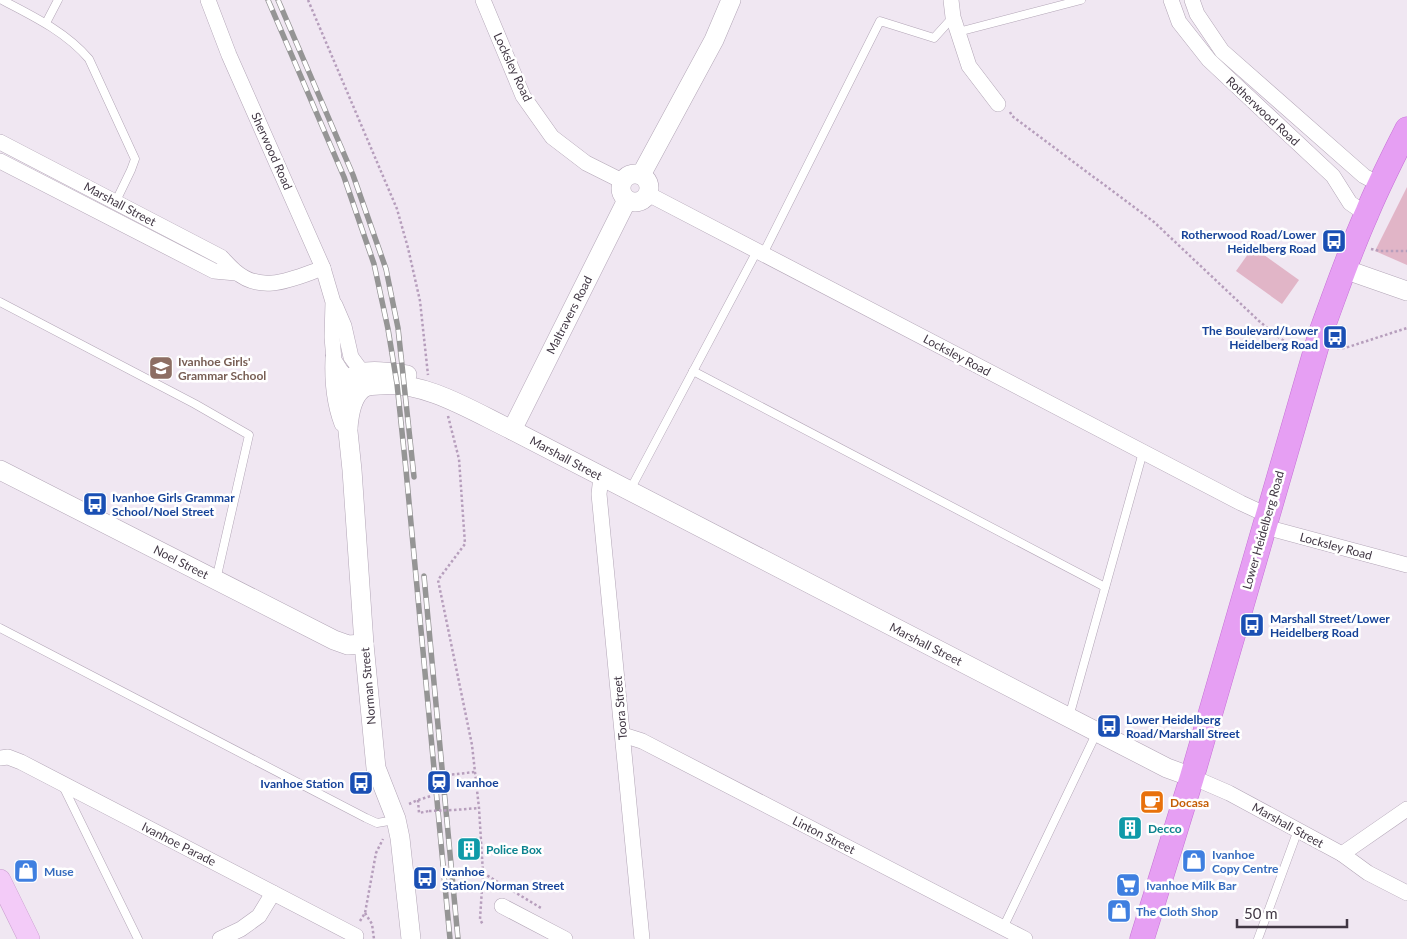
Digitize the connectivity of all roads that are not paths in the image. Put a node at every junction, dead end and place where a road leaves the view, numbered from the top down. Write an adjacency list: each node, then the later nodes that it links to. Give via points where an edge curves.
1 (2, 0): 10 (lane)
2 (58, 0): 10 (lane)
3 (208, 0): 24 (street, Sherwood Road, via 229,56)
4 (483, 0): 17 (street, Locksley Road, via 523,96 552,137 586,163)
5 (731, 0): 16 (street, via 714,40)
6 (951, 0): 11 (street)
7 (1080, 0): 11 (lane)
8 (1171, 0): 22 (street, Rotherwood Road, via 1179,22 1209,60 1333,176 1350,203)
9 (1192, 0): 18 (street, Rotherwood Road, via 1197,14 1222,51 1364,176)
10 (46, 23): 21 (lane, via 90,59 135,159)
11 (956, 24): 12 (street, via 968,66); 23 (lane, via 934,38 880,21)
12 (1003, 106)
13 (1407, 129): 18 (main road, Lower Heidelberg Road)
14 (0, 142): 21 (street, Marshall Street)
15 (0, 161): 26 (street, Marshall Street, via 214,271)
16 (641, 175): 17 (street, via 630,174); 19 (street, via 649,186)
17 (622, 181): 20 (street, via 622,194)
18 (1379, 184): 22 (main road, Lower Heidelberg Road)
19 (648, 194): 20 (street, via 636,202); 23 (street, Locksley Road)
20 (627, 200): 34 (street, Maltravers Road)
21 (116, 201): 26 (street, Marshall Street, via 222,257)
22 (1366, 214): 25 (main road, Lower Heidelberg Road)
23 (760, 252): 31 (lane); 36 (street, Locksley Road)
24 (323, 268): 26 (street, Marshall Street, via 290,280 266,284 254,282); 29 (street, Sherwood Road)
25 (1344, 269): 27 (street); 40 (main road, Lower Heidelberg Road, via 1320,335)
26 (236, 272)
27 (1407, 291)
28 (0, 302): 42 (lane, via 249,435)
29 (333, 302): 30 (street, Sherwood Road); 32 (street, Sherwood Road, via 344,326)
30 (333, 344): 32 (street, Sherwood Road, via 335,362 341,371); 35 (street, via 335,404)
31 (693, 371): 39 (lane); 43 (lane)
32 (358, 380): 33 (street, Marshall Street, via 378,385 410,386); 33 (street, Marshall Street, via 373,371 399,373 420,377); 35 (street, Norman Street, via 344,392)
33 (443, 396): 34 (street, Marshall Street)
34 (512, 430): 38 (street, Marshall Street)
35 (348, 435): 45 (street, Norman Street)
36 (1143, 452): 40 (street, Locksley Road, via 1241,503); 43 (lane)
37 (0, 470): 42 (street, Noel Street)
38 (602, 477): 39 (street, Marshall Street); 48 (street, Toora Street, via 599,494)
39 (629, 492): 46 (street, Marshall Street)
40 (1266, 521): 41 (street, Locksley Road); 50 (main road, Lower Heidelberg Road)
41 (1407, 565)
42 (216, 580): 45 (street, Noel Street, via 338,642)
43 (1105, 587): 46 (lane)
44 (0, 628): 53 (lane, via 366,818 377,822)
45 (364, 644): 53 (street, Norman Street, via 376,768)
46 (1069, 718): 47 (street, Marshall Street)
47 (1097, 732): 50 (street, Marshall Street); 60 (lane)
48 (623, 735): 60 (street, Linton Street, via 642,741); 67 (street, Toora Street)
49 (0, 758): 51 (street, Ivanhoe Parade, via 21,762)
50 (1192, 778): 54 (street, Marshall Street, via 1229,793); 69 (main road, Lower Heidelberg Road)
51 (62, 784): 57 (street, Ivanhoe Parade); 63 (lane)
52 (1407, 809): 55 (street)
53 (396, 819): 65 (street, Norman Street)
54 (1298, 830): 55 (street, Marshall Street); 70 (lane)
55 (1342, 854): 58 (street, Marshall Street, via 1368,873)
56 (0, 880): 62 (main road)
57 (272, 893): 61 (street, Ivanhoe Parade); 64 (street, via 259,916)
58 (1407, 893)
59 (502, 906): 66 (street)
60 (1003, 928): 68 (street, Linton Street)
61 (356, 936)
62 (29, 939)
63 (138, 939)
64 (220, 939)
65 (411, 939)
66 (565, 939)
67 (642, 939)
68 (1025, 939)
69 (1142, 939)
70 (1258, 939)

